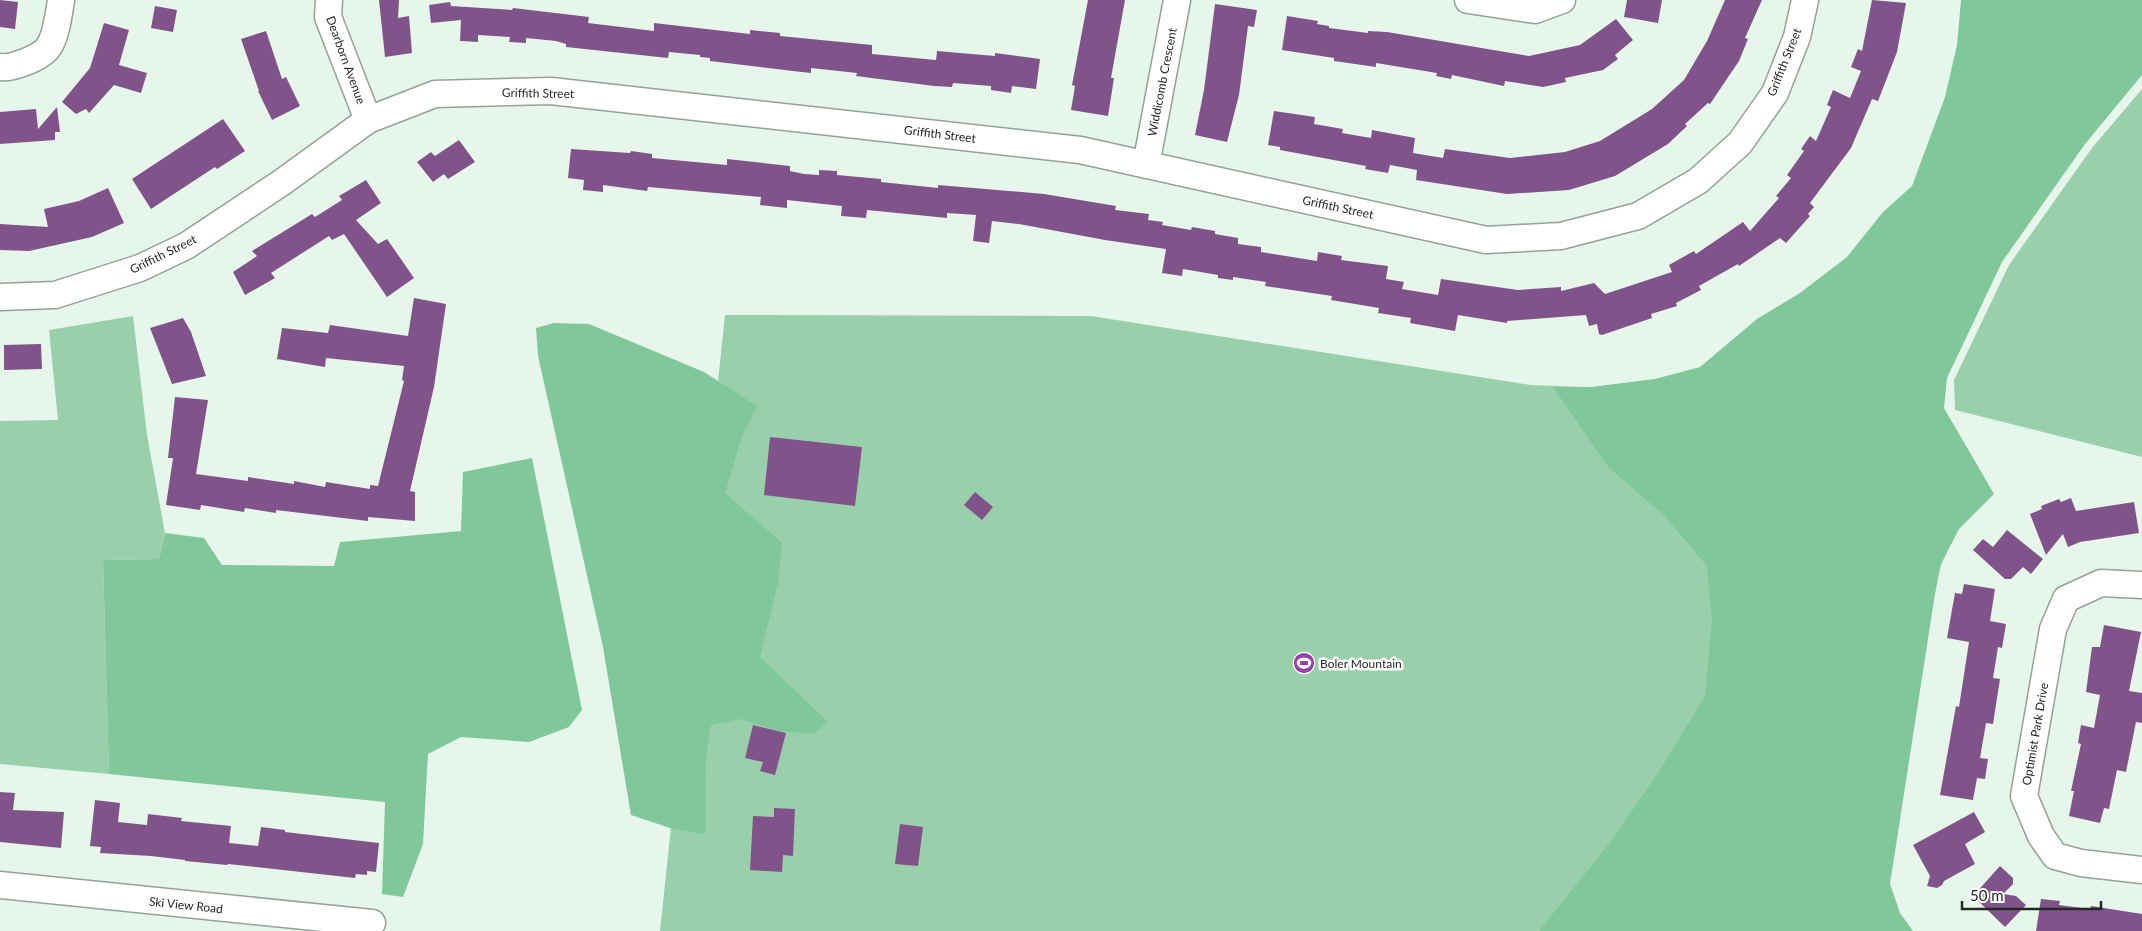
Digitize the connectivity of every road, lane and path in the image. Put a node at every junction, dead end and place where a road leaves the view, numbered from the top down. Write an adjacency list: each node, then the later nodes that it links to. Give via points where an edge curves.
1 (61, 0): 7 (street, via 57,25 47,49)
2 (329, 0): 8 (street, Dearborn Avenue, via 328,17)
3 (1177, 0): 9 (street, Widdicomb Crescent)
4 (1468, 0): 5 (street, via 1536,10)
5 (1562, 0)
6 (1805, 0): 9 (street, Griffith Street, via 1797,37 1775,92 1740,142 1698,181 1638,216 1561,236 1486,240)
7 (10, 66)
8 (368, 120): 9 (street, Griffith Street, via 436,94 551,90 1080,150); 10 (street, Griffith Street, via 186,246 140,268 54,295)
9 (1146, 165)
10 (0, 297)
11 (2142, 585): 12 (street, Optimist Park Drive, via 2101,583 2066,599 2053,629 2024,796 2040,836 2055,856 2081,863)
12 (2142, 870)
13 (0, 885): 14 (street, Ski View Road)
14 (255, 922): 15 (street, Ski View Road)
15 (372, 923)

